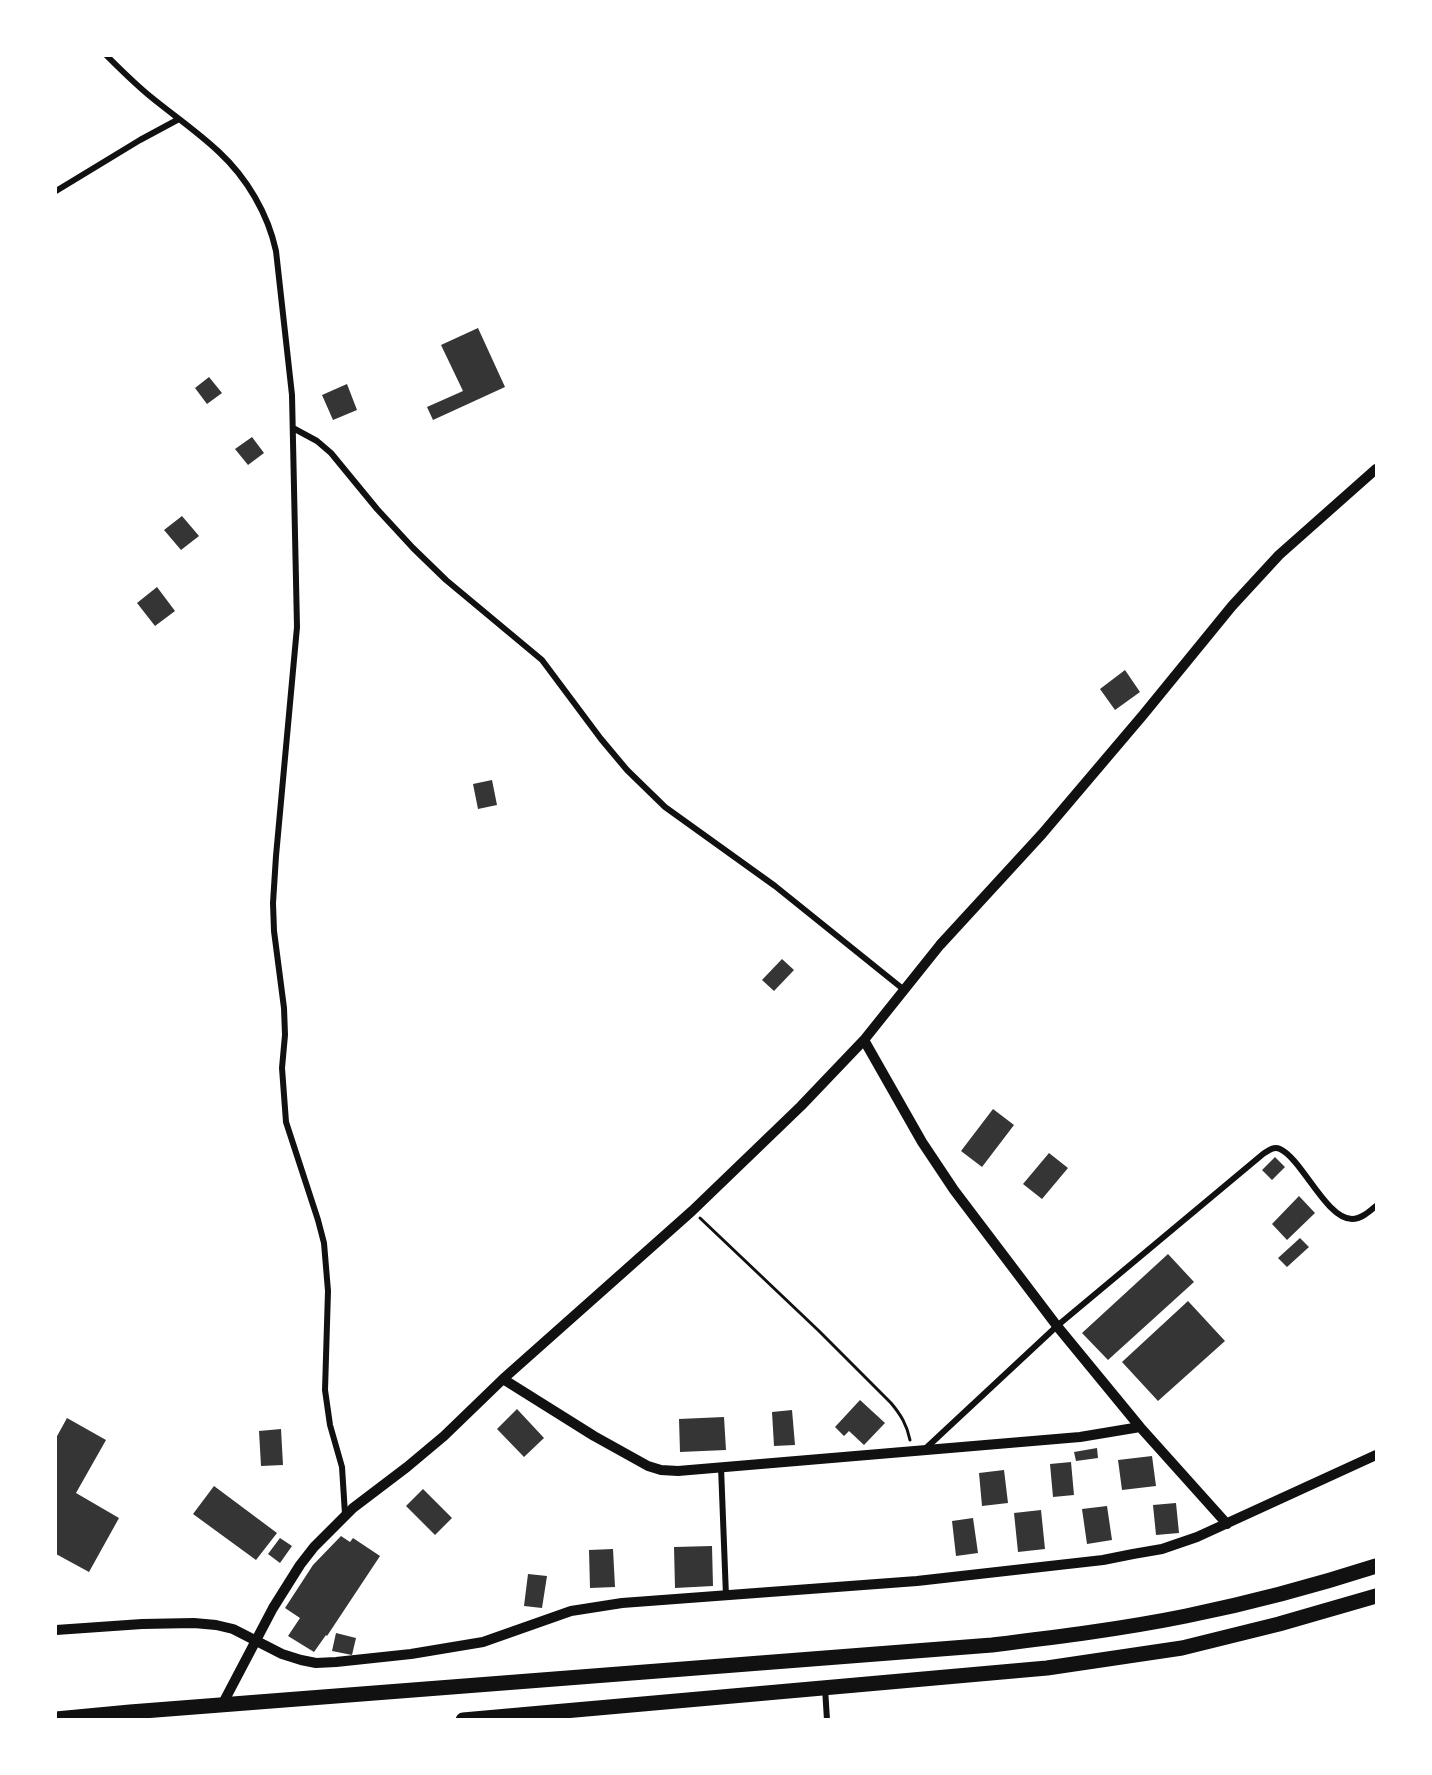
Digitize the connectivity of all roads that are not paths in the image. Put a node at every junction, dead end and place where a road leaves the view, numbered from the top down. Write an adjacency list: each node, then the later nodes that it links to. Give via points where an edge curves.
1 (107, 56): 2 (street)
2 (179, 119): 3 (street); 4 (street, via 228,161 271,230)
3 (56, 191)
4 (293, 428): 6 (street, via 331,453 377,509 446,580 542,660 601,739 652,796 783,892); 15 (street, via 297,627 276,856 274,931 284,1008 282,1068 286,1122 324,1243 328,1291 325,1390 342,1467)
5 (1377, 469): 6 (street, via 1280,555 1232,606 1042,834)
6 (903, 989): 7 (street)
7 (864, 1040): 9 (street, via 954,1190); 10 (street, via 692,1211)
8 (1377, 1206): 9 (street, via 1357,1218 1339,1215 1293,1160 1280,1149 1272,1148)
9 (1057, 1326): 11 (street); 12 (street)
10 (504, 1379): 14 (street, via 648,1466 678,1471); 15 (street, via 435,1444)
11 (1140, 1427): 12 (street, via 1080,1437); 16 (street)
12 (925, 1450): 14 (street)
13 (1377, 1455): 16 (street)
14 (721, 1467): 18 (street)
15 (345, 1515): 21 (street, via 300,1565)
16 (1227, 1524): 18 (street, via 1162,1549 1102,1560 917,1581)
17 (1377, 1566): 23 (main road, via 1186,1616 1038,1640)
18 (726, 1596): 21 (street, via 622,1603 571,1611 483,1641 380,1658 316,1663 282,1654)
19 (1377, 1596): 22 (main road, via 1269,1627 1159,1652 1038,1669)
20 (56, 1630): 21 (street, via 216,1624)
21 (255, 1640): 23 (street)
22 (825, 1688): 25 (main road); 26 (street)
23 (222, 1705): 24 (main road)
24 (56, 1719)
25 (463, 1719)
26 (827, 1719)

